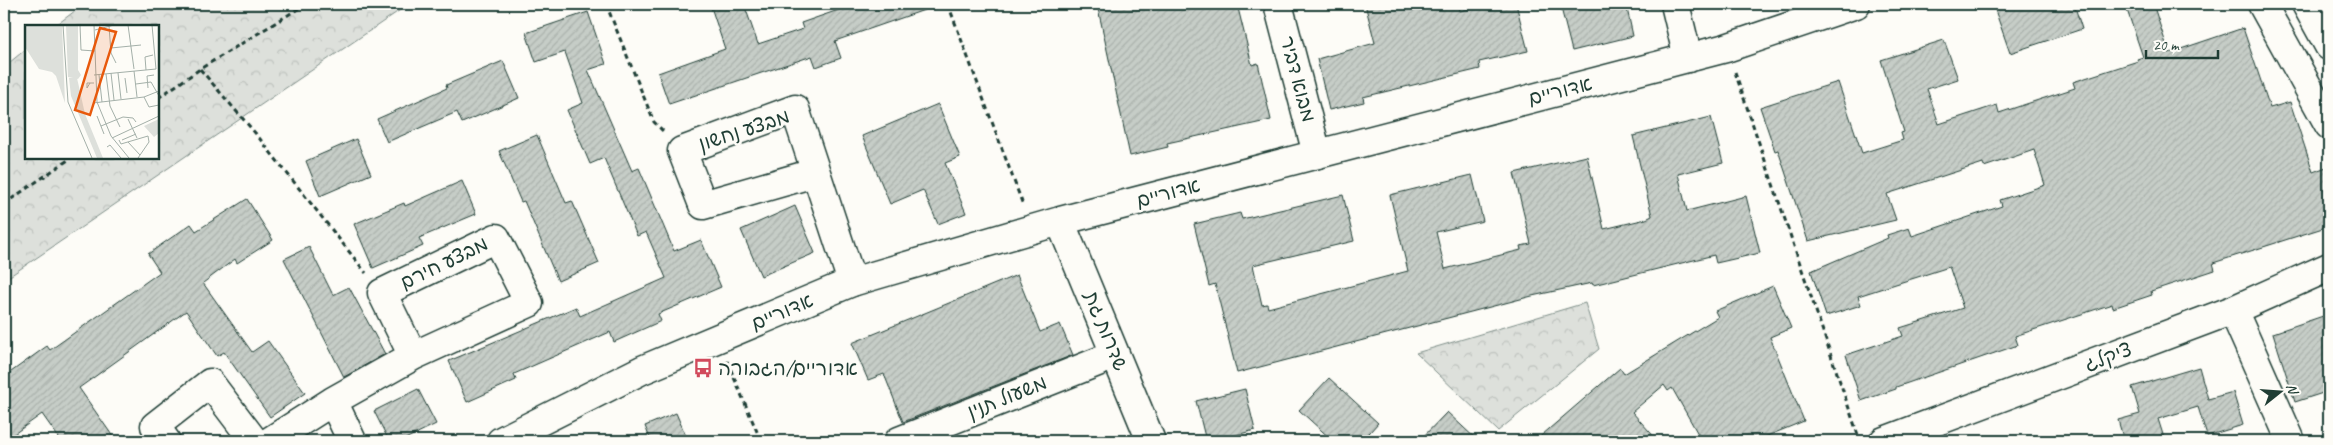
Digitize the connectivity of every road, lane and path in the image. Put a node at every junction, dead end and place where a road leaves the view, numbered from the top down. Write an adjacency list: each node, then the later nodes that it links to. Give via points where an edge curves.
1 (306, 4): 12 (path)
2 (606, 4): 15 (path, via 654,122)
3 (948, 4): 21 (path)
4 (1278, 4): 16 (street, מבוא דביר)
5 (1675, 4): 11 (street)
6 (1856, 4): 10 (street, אדוריים)
7 (2262, 4): 14 (street)
8 (2306, 4): 9 (street)
9 (2329, 46)
10 (1726, 48): 11 (street, אדוריים); 39 (path)
11 (1688, 58): 16 (street, אדוריים)
12 (200, 69): 13 (path); 24 (path)
13 (159, 97)
14 (2329, 125)
15 (682, 151): 18 (street, מבצע נחשון, via 702,205); 18 (street, מבצע נחשון, via 795,109)
16 (1318, 154): 20 (street, אדוריים)
17 (70, 159): 19 (path)
18 (814, 174): 23 (street, מבצע נחשון)
19 (4, 204)
20 (1060, 221): 21 (street, אדוריים); 27 (street, שדרות גת)
21 (1032, 229): 23 (street, אדוריים)
22 (2329, 267): 25 (street, ציקלג)
23 (852, 282): 26 (street, אדוריים)
24 (382, 293): 28 (street, מבצע חירם); 28 (street, מבצע חירם, via 496,238 529,303)
25 (2233, 310): 30 (street, ציקלג); 40 (street)
26 (718, 339): 35 (street, אדוריים, via 642,370); 36 (path)
27 (1115, 355): 37 (street, משעול תנין); 38 (street, שדרות גת)
28 (413, 356): 29 (street, מבצע חירם)
29 (333, 401): 33 (street, מבצע חירם); 34 (street)
30 (1889, 440)
31 (166, 441): 32 (street, via 155,426 210,382)
32 (254, 441)
33 (270, 441)
34 (352, 441)
35 (502, 441)
36 (761, 441)
37 (900, 441)
38 (1151, 441)
39 (1860, 441)
40 (2291, 441)

